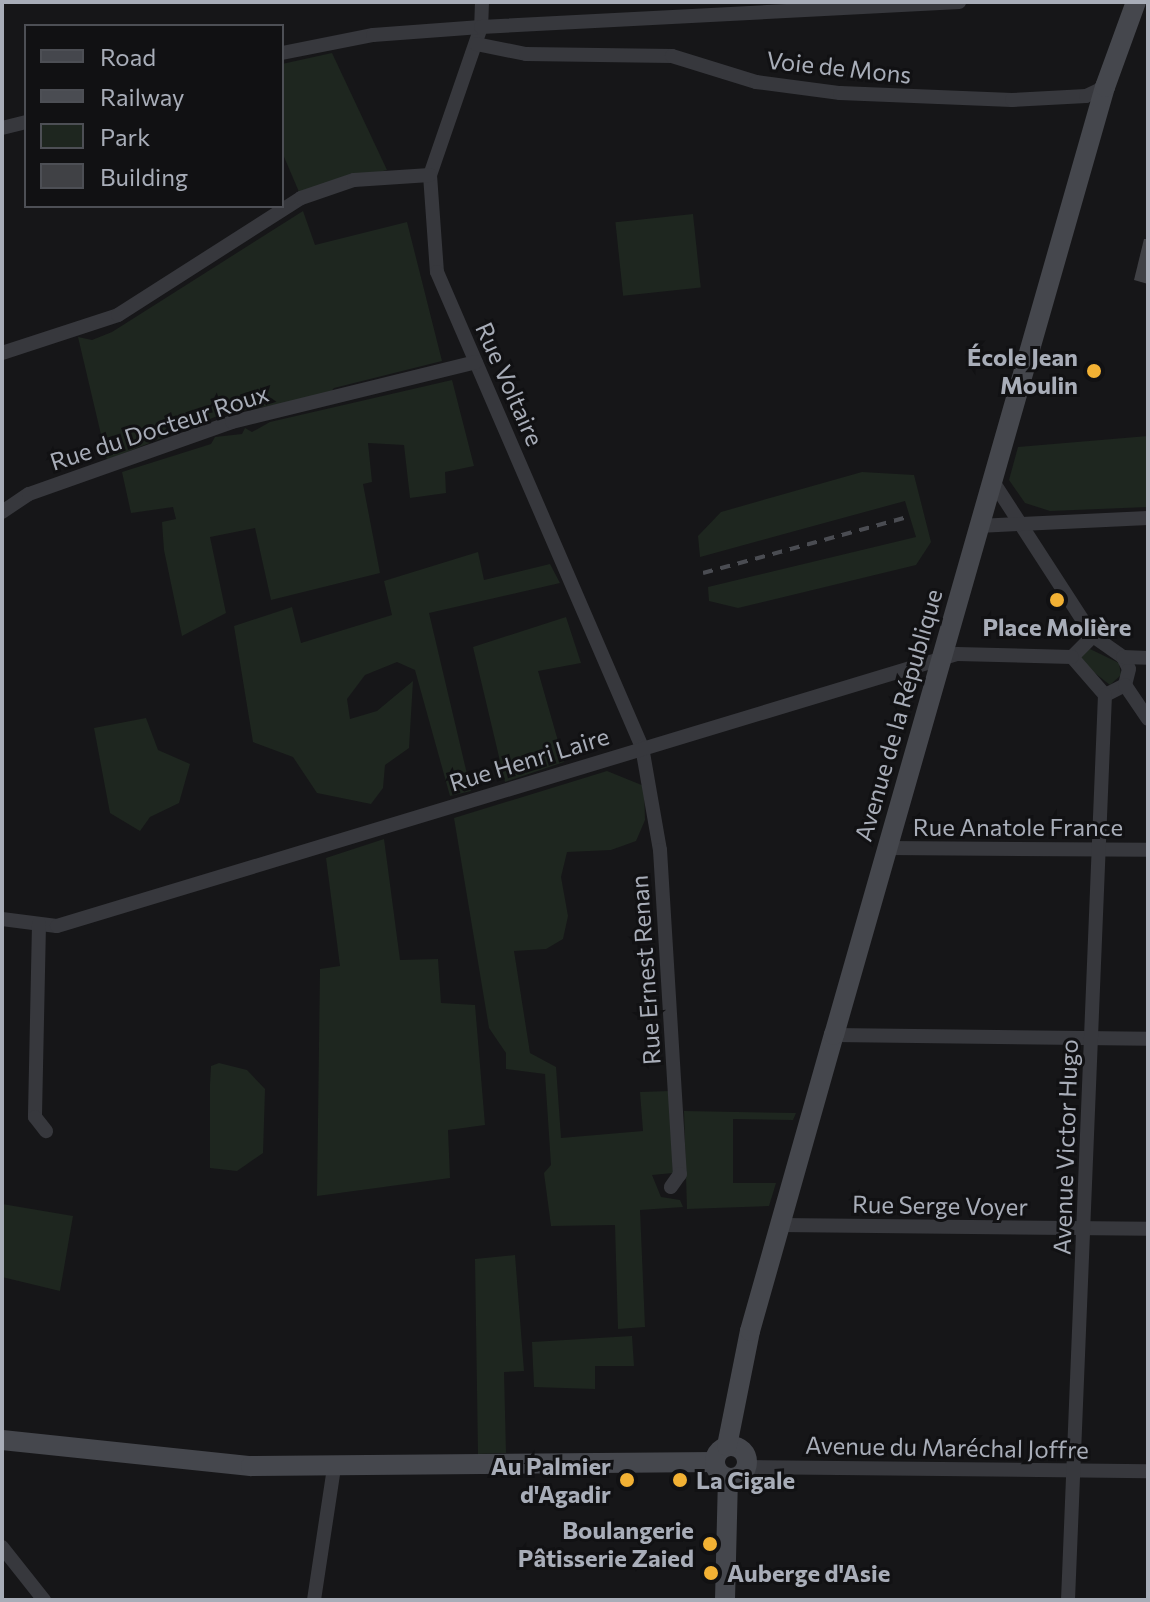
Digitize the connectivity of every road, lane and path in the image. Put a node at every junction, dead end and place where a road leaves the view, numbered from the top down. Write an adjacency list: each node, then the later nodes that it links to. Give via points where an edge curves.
1 (482, 2): 5 (street, Rue Voltaire)
2 (959, 2): 4 (street)
3 (1136, 2): 8 (main road, Avenue de la République)
4 (858, 5): 5 (street)
5 (481, 27): 6 (street, Rue Voltaire); 7 (street, via 373,35)
6 (476, 44): 8 (street, Voie de Mons, via 526,54 672,56 756,82 828,92 1012,100 1086,96); 11 (street, Rue Voltaire)
7 (284, 53)
8 (1105, 87): 14 (main road, Avenue de la République)
9 (24, 122): 10 (street)
10 (2, 128)
11 (430, 175): 12 (street, via 354,180 301,198 118,315); 13 (street, Rue Voltaire, via 437,272)
12 (2, 353)
13 (476, 362): 15 (street, Rue du Docteur Roux, via 232,422 29,494); 27 (street, Rue Voltaire)
14 (992, 480): 17 (main road, Avenue de la République); 18 (street)
15 (2, 512)
16 (1148, 518): 18 (street)
17 (978, 526): 18 (street); 23 (main road, Avenue de la République)
18 (1023, 526): 19 (street)
19 (1093, 636): 20 (street); 21 (street)
20 (1072, 657): 23 (street, Rue Henri Laire, via 964,653); 25 (street)
21 (1123, 657): 22 (street); 24 (street, via 1129,669)
22 (1148, 658)
23 (941, 660): 27 (street, Rue Henri Laire); 28 (main road, Avenue de la République)
24 (1125, 685): 25 (street); 26 (street)
25 (1105, 695): 29 (street, Avenue Victor Hugo)
26 (1148, 719)
27 (642, 747): 32 (street, Rue Henri Laire, via 57,926); 37 (street, Rue Ernest Renan, via 660,850 680,1174)
28 (887, 848): 29 (street, Rue Anatole France); 33 (main road, Avenue de la République)
29 (1099, 849): 30 (street, Rue Anatole France); 34 (street, Avenue Victor Hugo)
30 (1148, 850)
31 (2, 919): 32 (street, Rue Henri Laire)
32 (39, 924): 36 (street, via 35,1117)
33 (834, 1035): 34 (street); 38 (main road, Avenue de la République)
34 (1091, 1039): 35 (street); 39 (street, Avenue Victor Hugo)
35 (1148, 1039)
36 (46, 1131)
37 (671, 1187)
38 (780, 1225): 39 (street, Rue Serge Voyer); 42 (main road, Avenue de la République)
39 (1084, 1228): 40 (street, Rue Serge Voyer); 45 (street, Avenue Victor Hugo)
40 (1148, 1229)
41 (2, 1440): 44 (main road)
42 (721, 1454): 43 (main road, via 743,1451); 44 (main road); 47 (main road)
43 (746, 1467): 45 (street, Avenue du Maréchal Joffre); 47 (main road)
44 (334, 1468): 50 (street)
45 (1073, 1470): 46 (street, Avenue du Maréchal Joffre); 52 (street, Avenue Victor Hugo)
46 (1148, 1471)
47 (728, 1478): 51 (main road)
48 (2, 1547): 49 (street)
49 (44, 1600)
50 (314, 1600)
51 (725, 1600)
52 (1068, 1600)

